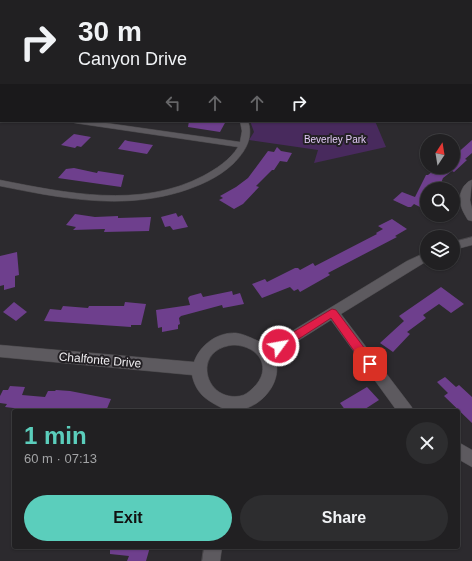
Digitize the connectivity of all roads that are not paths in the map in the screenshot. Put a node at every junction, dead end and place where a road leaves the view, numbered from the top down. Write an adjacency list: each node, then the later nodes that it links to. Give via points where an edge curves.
1 (82, 122): 3 (street)
2 (244, 122): 3 (street, via 247,131)
3 (242, 146): 4 (street, via 227,165 205,179 179,190 144,198 87,199)
4 (0, 183)
5 (472, 183): 6 (street, via 464,200)
6 (472, 218)
7 (472, 241): 8 (street)
8 (460, 244)
9 (420, 260): 10 (street)
10 (332, 312): 12 (street); 15 (street)
11 (0, 351): 13 (street, Chalfonte Drive)
12 (266, 354): 13 (street, via 248,341 225,340 206,351); 14 (street, via 270,364 267,386 250,400)
13 (199, 369): 14 (street, via 206,390)
14 (232, 407)
15 (405, 409)
16 (460, 451): 17 (street)
17 (472, 459)
18 (213, 549): 19 (street)
19 (211, 561)

